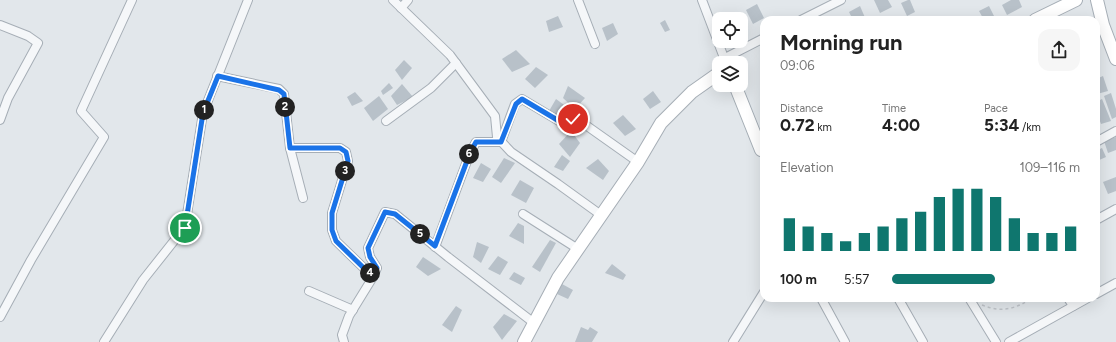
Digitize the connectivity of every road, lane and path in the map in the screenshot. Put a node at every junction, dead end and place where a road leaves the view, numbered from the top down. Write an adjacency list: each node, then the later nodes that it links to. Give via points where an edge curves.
1 (132, 0): 52 (street, via 82,111 104,137)
2 (248, 0): 20 (street)
3 (394, 0): 10 (street)
4 (408, 0): 10 (street)
5 (578, 0): 15 (street)
6 (702, 0): 16 (street)
7 (841, 0): 11 (street)
8 (1076, 0): 12 (street)
9 (1097, 0): 18 (street)
10 (401, 8): 19 (street)
11 (809, 16)
12 (1043, 16)
13 (0, 25): 23 (street, via 28,36 38,44 8,98)
14 (760, 40): 17 (street)
15 (595, 44)
16 (723, 56)
17 (732, 56)
18 (1116, 59)
19 (456, 63): 24 (street, via 431,88); 27 (street, via 495,116 497,137)
20 (218, 76): 29 (street, via 279,90 284,94); 55 (street, via 203,113 185,228 143,280)
21 (712, 78): 30 (street, via 692,92 661,123)
22 (738, 92): 28 (street)
23 (0, 120)
24 (386, 121)
25 (1116, 131): 26 (street)
26 (1100, 140)
27 (501, 142): 30 (street, via 516,104 522,99 564,124 573,119 580,121); 34 (street, via 511,152); 36 (street, via 476,142)
28 (760, 145)
29 (290, 148): 31 (street); 38 (street, via 340,148 346,152 348,161 332,213 332,230 336,241)
30 (638, 162): 34 (street)
31 (304, 198)
32 (1116, 209): 35 (street)
33 (523, 214): 37 (street)
34 (601, 215): 37 (street)
35 (1100, 218)
36 (435, 246): 38 (street, via 395,214 385,212 368,248 377,268); 53 (street)
37 (578, 249): 53 (street, via 558,278)
38 (373, 277): 51 (street)
39 (1116, 283): 41 (street)
40 (309, 291): 51 (street)
41 (1100, 292)
42 (760, 298): 57 (street)
43 (823, 302): 58 (street)
44 (900, 302): 59 (street)
45 (971, 302): 60 (street)
46 (1026, 302): 49 (path, via 1005,310)
47 (1070, 302): 50 (street)
48 (1080, 302): 50 (street)
49 (982, 305)
50 (1073, 306): 61 (street)
51 (353, 310): 54 (street, via 342,334)
52 (0, 317)
53 (534, 323): 56 (street)
54 (343, 341)
55 (104, 342)
56 (524, 342)
57 (733, 342)
58 (845, 342)
59 (923, 342)
60 (996, 342)
61 (1009, 342)

